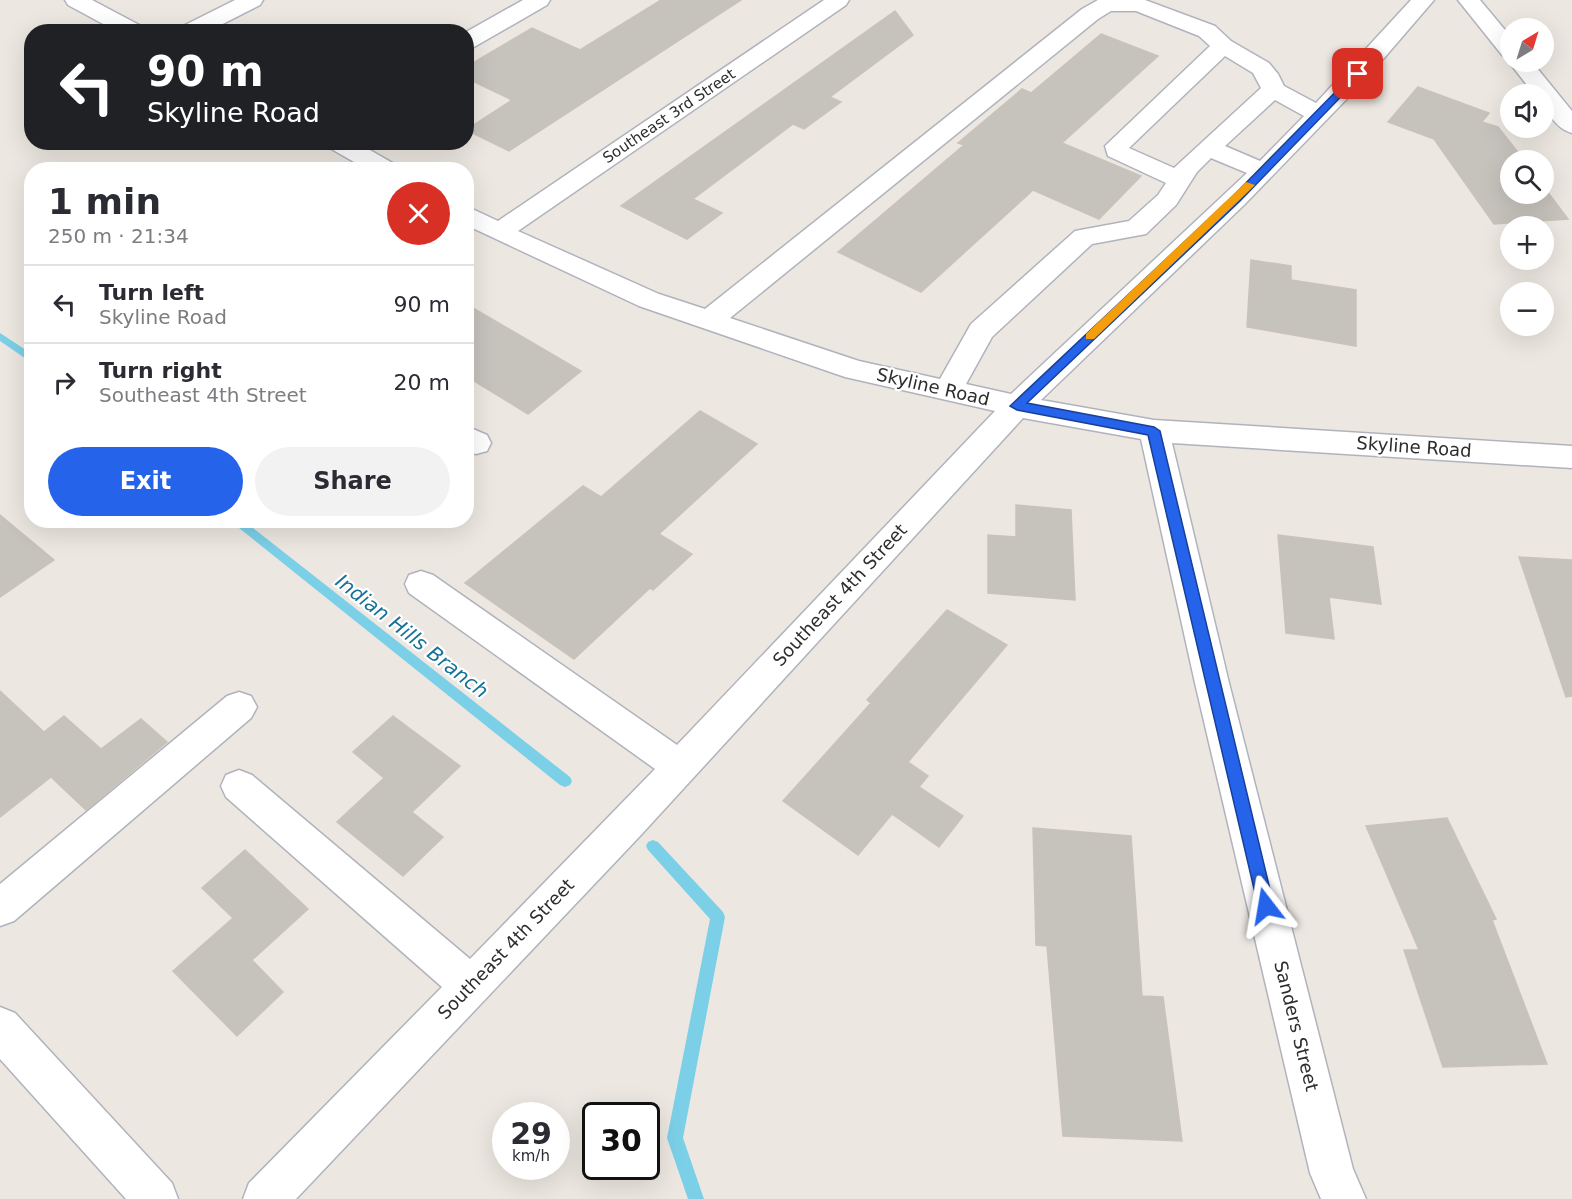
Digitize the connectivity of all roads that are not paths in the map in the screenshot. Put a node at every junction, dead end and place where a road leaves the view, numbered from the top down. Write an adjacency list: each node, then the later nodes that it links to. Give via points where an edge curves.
1 (76, 0): 7 (street)
2 (252, 0): 8 (street)
3 (539, 0): 9 (street)
4 (838, 0): 22 (street, Southeast 3rd Street)
5 (1423, 0): 14 (street, Southeast 4th Street)
6 (1469, 0): 10 (street)
7 (120, 24)
8 (205, 24)
9 (474, 37)
10 (1500, 39)
11 (1223, 46): 13 (street, via 1257,63 1272,78); 20 (street, via 1117,146 1117,151); 23 (street, via 1207,31 1139,5 1107,4)
12 (1528, 72): 15 (street)
13 (1273, 90): 14 (street); 16 (street)
14 (1319, 114): 19 (street, Southeast 4th Street)
15 (1572, 126)
16 (1208, 148): 19 (street); 20 (street, via 1186,168)
17 (352, 150): 18 (street)
18 (373, 162)
19 (1263, 171): 25 (street, Southeast 4th Street)
20 (1180, 180): 24 (street, via 1167,200 1137,228 1084,237 981,331)
21 (474, 219): 22 (street, Skyline Road)
22 (499, 231): 23 (street, Skyline Road, via 649,300)
23 (709, 320): 24 (street, Skyline Road, via 855,370)
24 (948, 390): 25 (street, Skyline Road)
25 (1017, 406): 26 (street, Skyline Road); 30 (street, Southeast 4th Street)
26 (1154, 431): 27 (street, Skyline Road); 37 (street, Sanders Street, via 1329,1161)
27 (1572, 457)
28 (421, 584): 30 (street)
29 (239, 707): 32 (street)
30 (680, 767): 33 (street, Southeast 4th Street)
31 (239, 786): 33 (street)
32 (0, 908)
33 (471, 986): 36 (street, Southeast 4th Street)
34 (0, 1028): 35 (street)
35 (156, 1199)
36 (265, 1199)
37 (1344, 1199)

